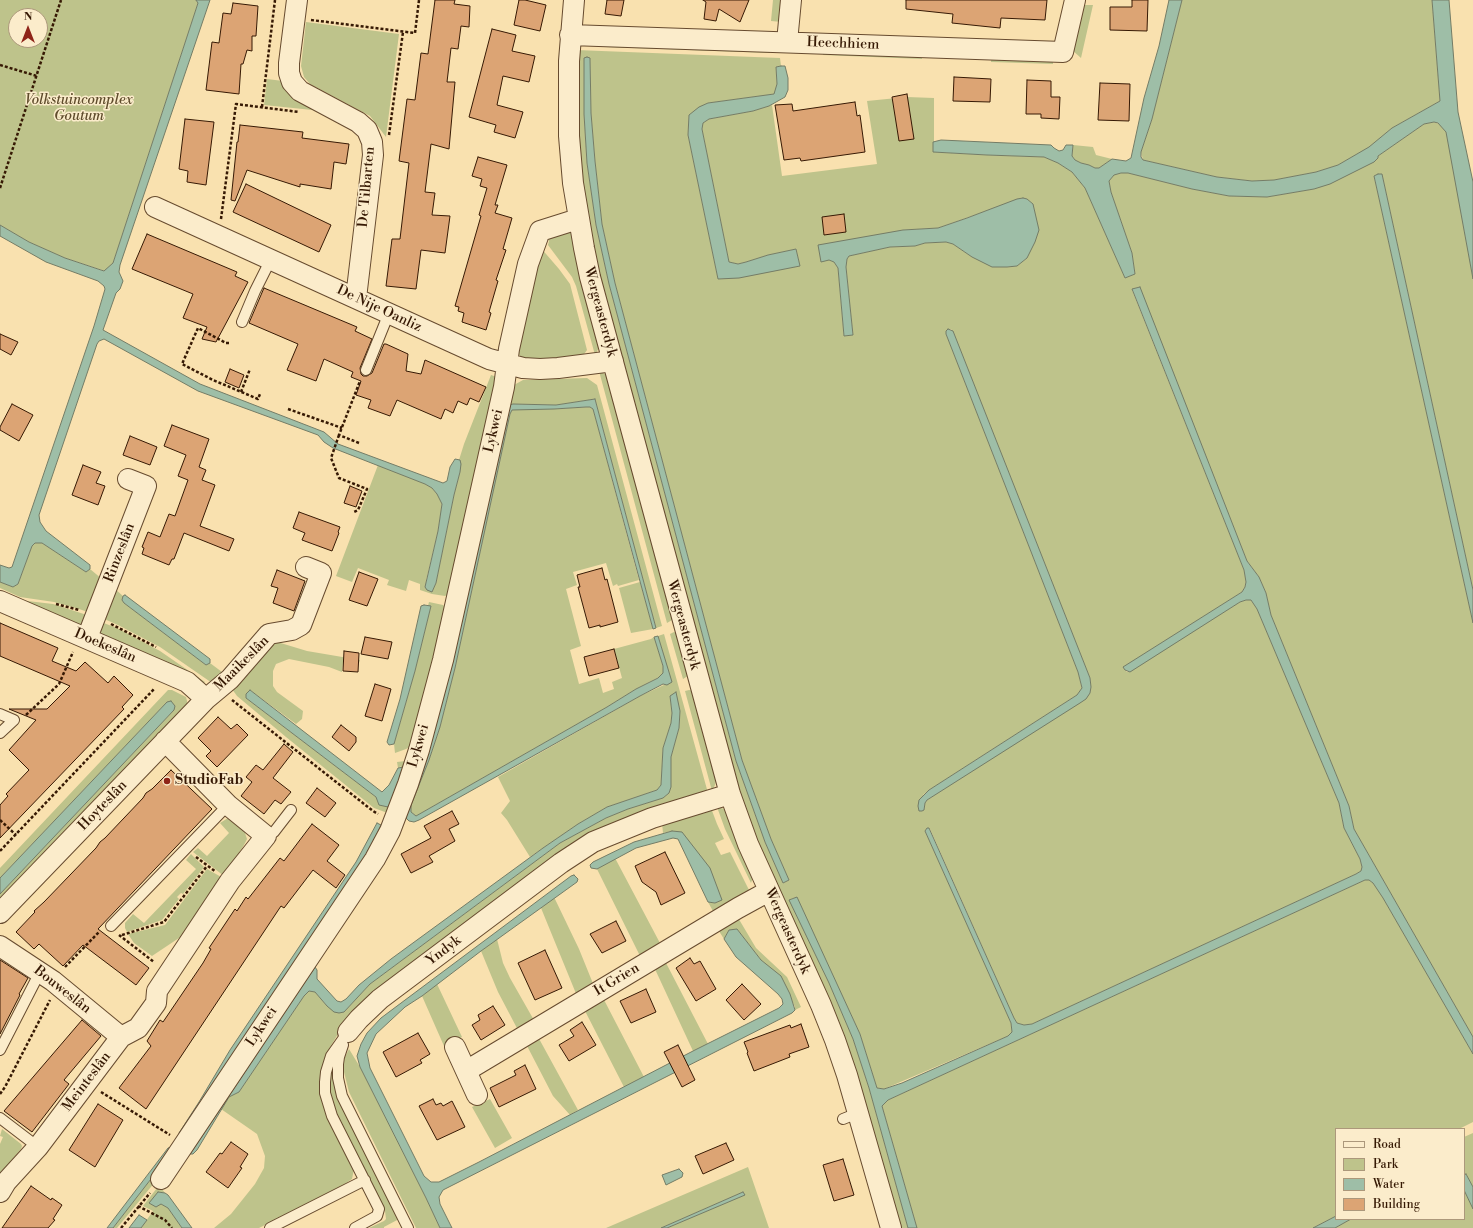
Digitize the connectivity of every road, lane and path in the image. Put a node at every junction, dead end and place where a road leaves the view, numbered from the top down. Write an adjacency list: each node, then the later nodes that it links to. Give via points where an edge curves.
1 (61, 0): 12 (path)
2 (276, 0): 13 (path)
3 (419, 0): 8 (path, via 415,33)
4 (574, 0): 9 (street, Wergeasterdyk)
5 (791, 0): 10 (street)
6 (1075, 0): 10 (street, Heechhiem, via 1063,52)
7 (296, 9): 8 (path); 15 (street, De Tilbarten, via 289,63 292,82 300,91 358,122 367,130)
8 (403, 32): 15 (path, via 389,141)
9 (570, 35): 10 (street, Heechhiem); 18 (street, Wergeasterdyk, via 569,136)
10 (787, 42)
11 (0, 65): 12 (path)
12 (37, 76): 16 (path)
13 (262, 107): 14 (path); 19 (path, via 236,104 223,210)
14 (299, 112)
15 (372, 142): 21 (street, De Tilbarten, via 373,155)
16 (0, 188)
17 (155, 207): 19 (street, De Nije Oanliz)
18 (578, 219): 25 (street, Wergeasterdyk, via 590,277); 26 (street, Lykwei, via 540,231 528,264)
19 (214, 234): 20 (street, De Nije Oanliz)
20 (271, 259): 21 (street, De Nije Oanliz); 23 (lane)
21 (356, 298): 22 (street, De Nije Oanliz)
22 (389, 314): 26 (street, De Nije Oanliz, via 489,359); 28 (lane)
23 (242, 322)
24 (229, 343): 29 (path, via 198,328 182,364)
25 (613, 361): 26 (street, De Nije Oanliz, via 540,369); 46 (street, Wergeasterdyk)
26 (507, 364): 50 (street, Lykwei, via 443,660)
27 (250, 369): 29 (path)
28 (366, 370): 32 (path, via 362,374)
29 (240, 392): 30 (path, via 258,399)
30 (260, 394)
31 (288, 408): 32 (path)
32 (342, 428): 33 (path)
33 (339, 436): 34 (path); 36 (path, via 331,458 340,478 367,489 358,510)
34 (359, 442)
35 (128, 479): 39 (street, Rinzeslân, via 146,486)
36 (354, 512)
37 (306, 567): 41 (street, Maaikeslân, via 321,573 301,625 292,630 269,634 230,679)
38 (0, 601): 39 (street, Doekeslân)
39 (84, 637): 40 (street, Doekeslân); 43 (path, via 59,684 24,717)
40 (165, 672): 41 (street, Doekeslân); 51 (path, via 160,684)
41 (212, 694): 45 (street, Hoyteslân); 50 (path, via 373,811)
42 (0, 714): 43 (lane)
43 (14, 720): 44 (lane)
44 (0, 733)
45 (165, 741): 47 (street); 58 (street, Hoyteslân)
46 (730, 794): 57 (street, Wergeasterdyk, via 748,844); 64 (street, Yndyk, via 652,818 593,842 380,999)
47 (228, 805): 52 (street); 53 (lane)
48 (291, 810): 52 (lane, via 274,832)
49 (0, 820): 51 (path)
50 (394, 831): 73 (street, Lykwei)
51 (16, 835): 54 (path)
52 (266, 836): 56 (street, Meinteslân)
53 (186, 848): 55 (path); 59 (lane)
54 (0, 851)
55 (208, 866): 56 (path); 60 (path, via 164,922)
56 (230, 881): 62 (street, Meinteslân)
57 (769, 890): 68 (street, It Grien); 84 (street, Wergeasterdyk, via 835,1040 847,1075 850,1116)
58 (0, 913)
59 (110, 927): 60 (path); 63 (path, via 106,925)
60 (120, 936): 62 (path)
61 (0, 946): 63 (street, Bouweslân)
62 (169, 973): 65 (street, Meinteslân, via 157,991 156,1003 138,1028)
63 (50, 980): 65 (street, Bouweslân); 67 (lane); 70 (path, via 53,992)
64 (348, 1032): 76 (lane, Yndyk, via 331,1056 325,1093 332,1116); 83 (lane, via 338,1064 342,1096)
65 (121, 1037): 69 (street, Meinteslân)
66 (454, 1047): 68 (street)
67 (0, 1050)
68 (466, 1071): 71 (street)
69 (87, 1083): 73 (path); 74 (street, Meinteslân)
70 (0, 1094)
71 (477, 1095)
72 (0, 1118): 74 (lane)
73 (185, 1145): 75 (street, Lykwei)
74 (38, 1147): 77 (street, Meinteslân)
75 (161, 1179): 78 (path)
76 (365, 1180): 81 (lane); 82 (lane, Yndyk, via 379,1209 377,1216)
77 (0, 1192)
78 (138, 1206): 79 (path); 80 (path, via 165,1220)
79 (121, 1228)
80 (172, 1228)
81 (270, 1228)
82 (355, 1228)
83 (408, 1228)
84 (891, 1228)

